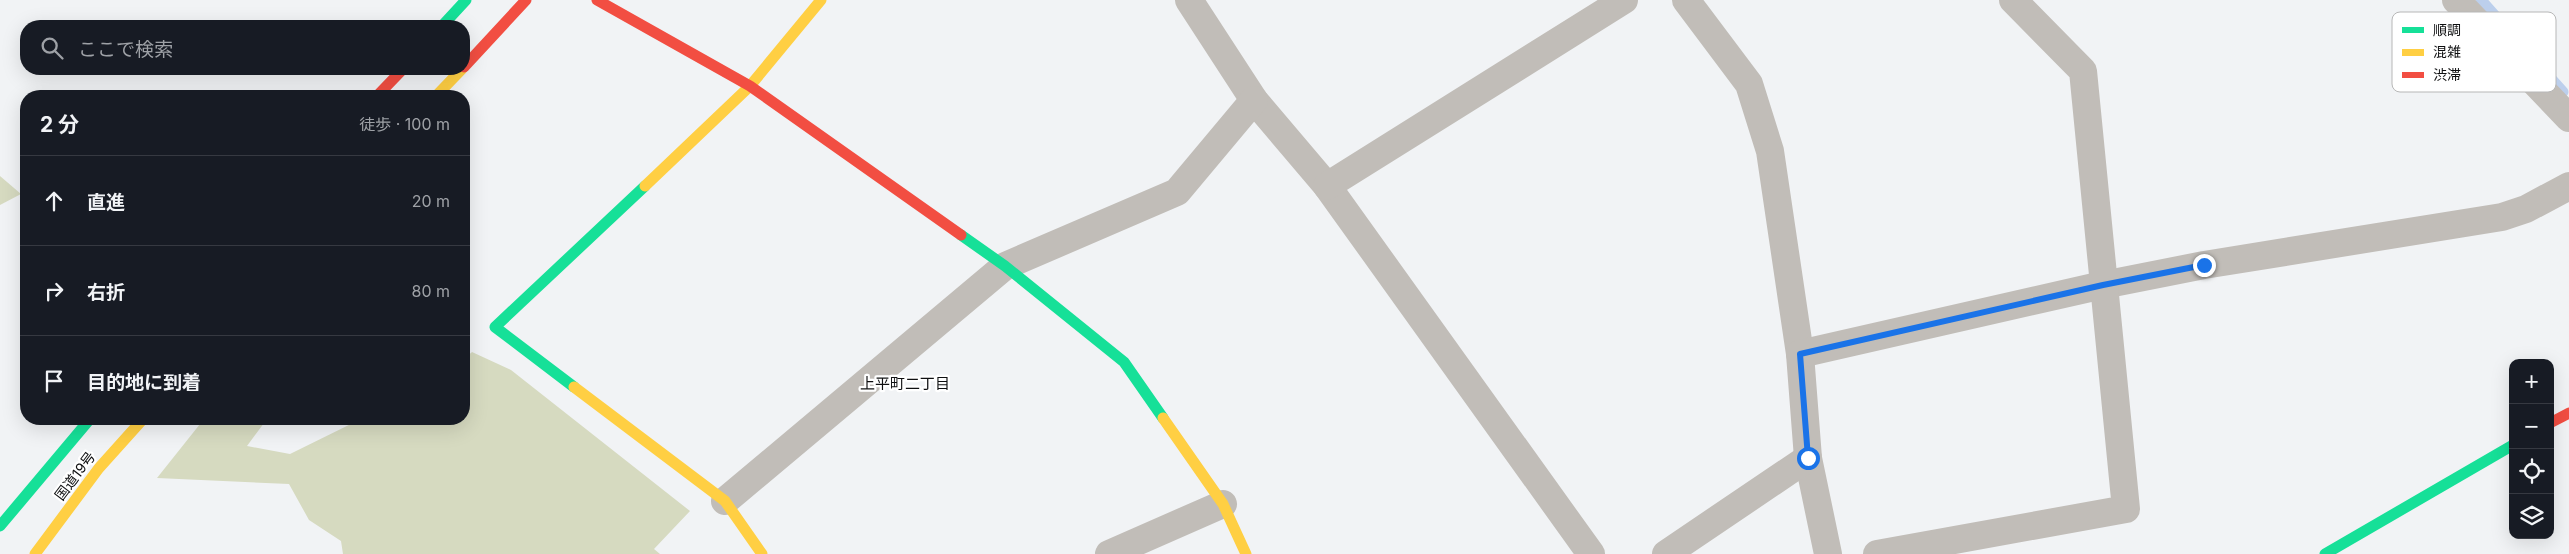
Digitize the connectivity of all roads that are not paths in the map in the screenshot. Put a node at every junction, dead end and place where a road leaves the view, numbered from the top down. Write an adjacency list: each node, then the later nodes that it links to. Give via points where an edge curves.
1 (466, 0): 11 (main road)
2 (526, 0): 12 (main road)
3 (597, 0): 15 (main road)
4 (821, 0): 15 (main road)
5 (1189, 0): 19 (street)
6 (1624, 0): 21 (street)
7 (1686, 0): 25 (street, via 1749,84 1767,141)
8 (2013, 0): 24 (street, via 2083,71)
9 (2456, 0): 10 (street)
10 (2467, 12)
11 (448, 20)
12 (470, 60)
13 (397, 75): 16 (main road)
14 (456, 75): 17 (main road)
15 (750, 86): 23 (main road); 32 (main road, via 494,327)
16 (383, 90)
17 (442, 90)
18 (2544, 92): 20 (street)
19 (1254, 100): 21 (street); 23 (street, via 1177,192)
20 (2569, 118)
21 (1327, 186): 39 (street)
22 (2569, 186): 24 (street, via 2526,209 2502,217)
23 (1005, 266): 32 (street); 33 (main road, via 1124,362)
24 (2103, 285): 25 (street); 42 (street, via 2126,509)
25 (1800, 354): 31 (street)
26 (2569, 412): 27 (main road)
27 (2554, 421)
28 (85, 425): 34 (main road, 国道19号)
29 (138, 425): 35 (main road, 国道19号, via 99,468)
30 (2509, 447): 43 (main road)
31 (1808, 458): 40 (street); 41 (street)
32 (725, 501): 36 (main road)
33 (1223, 504): 37 (street); 38 (main road)
34 (0, 526)
35 (35, 554)
36 (762, 554)
37 (1109, 554)
38 (1246, 554)
39 (1592, 554)
40 (1666, 554)
41 (1828, 554)
42 (1877, 554)
43 (2325, 554)

